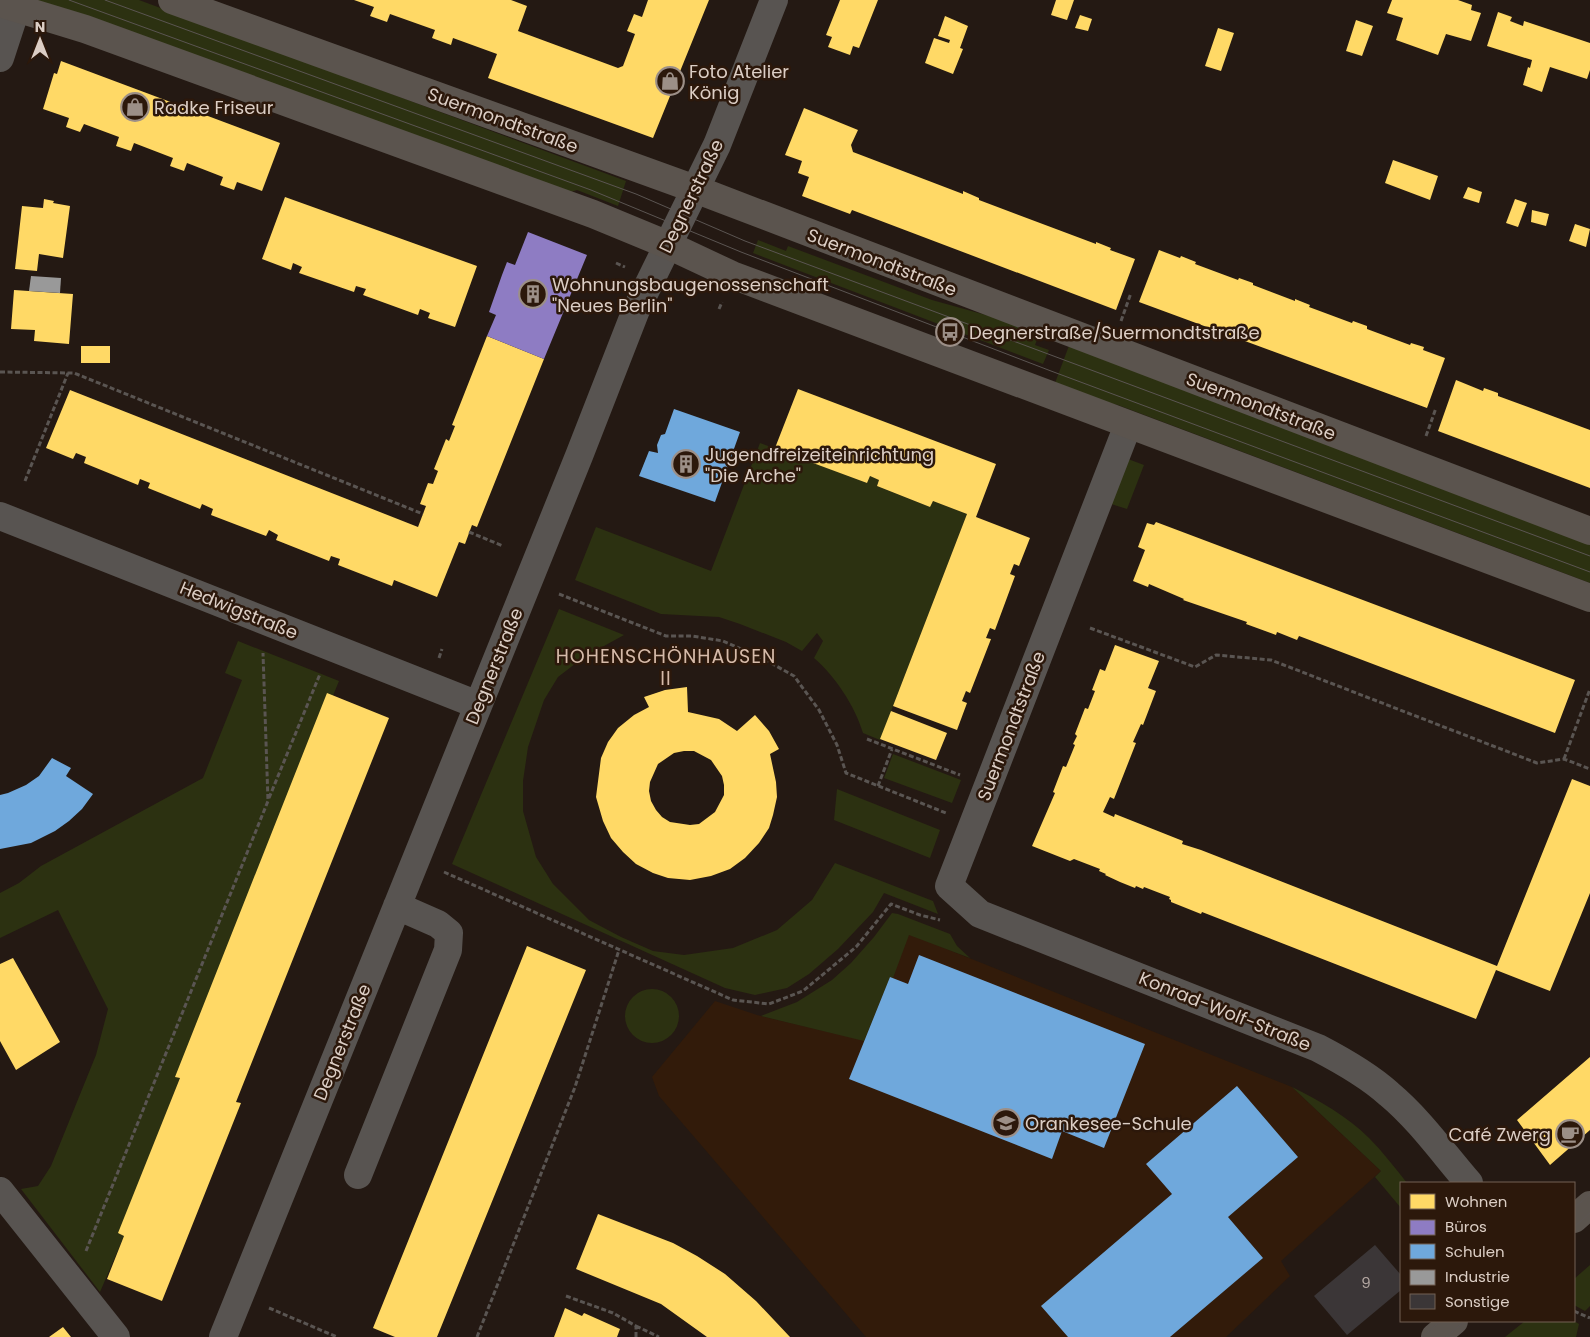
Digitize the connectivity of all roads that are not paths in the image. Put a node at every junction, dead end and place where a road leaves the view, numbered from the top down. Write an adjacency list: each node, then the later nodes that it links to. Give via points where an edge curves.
1 (172, 0): 5 (main road, Suermondtstraße)
2 (774, 0): 5 (street, Degnerstraße, via 717,145)
3 (8, 6): 4 (street); 6 (main road, via 84,29 593,214)
4 (0, 58)
5 (695, 189): 6 (street, Degnerstraße); 9 (main road, Suermondtstraße)
6 (668, 246): 7 (main road, via 732,276); 11 (street, Degnerstraße, via 636,310)
7 (1128, 425): 10 (main road); 12 (street, Suermondtstraße)
8 (0, 516): 11 (street, Hedwigstraße)
9 (1590, 531)
10 (1590, 598)
11 (478, 705): 13 (street, Degnerstraße)
12 (949, 886): 15 (street, Konrad-Wolf-Straße, via 980,914 1318,1048 1356,1068 1390,1094)
13 (397, 906): 14 (street, via 438,924 449,933 448,950); 21 (street, Degnerstraße)
14 (358, 1175)
15 (1467, 1182)
16 (0, 1191): 20 (street)
17 (1590, 1205): 18 (main road)
18 (1575, 1218)
19 (1453, 1322): 22 (main road)
20 (116, 1337)
21 (223, 1337)
22 (1435, 1337)

